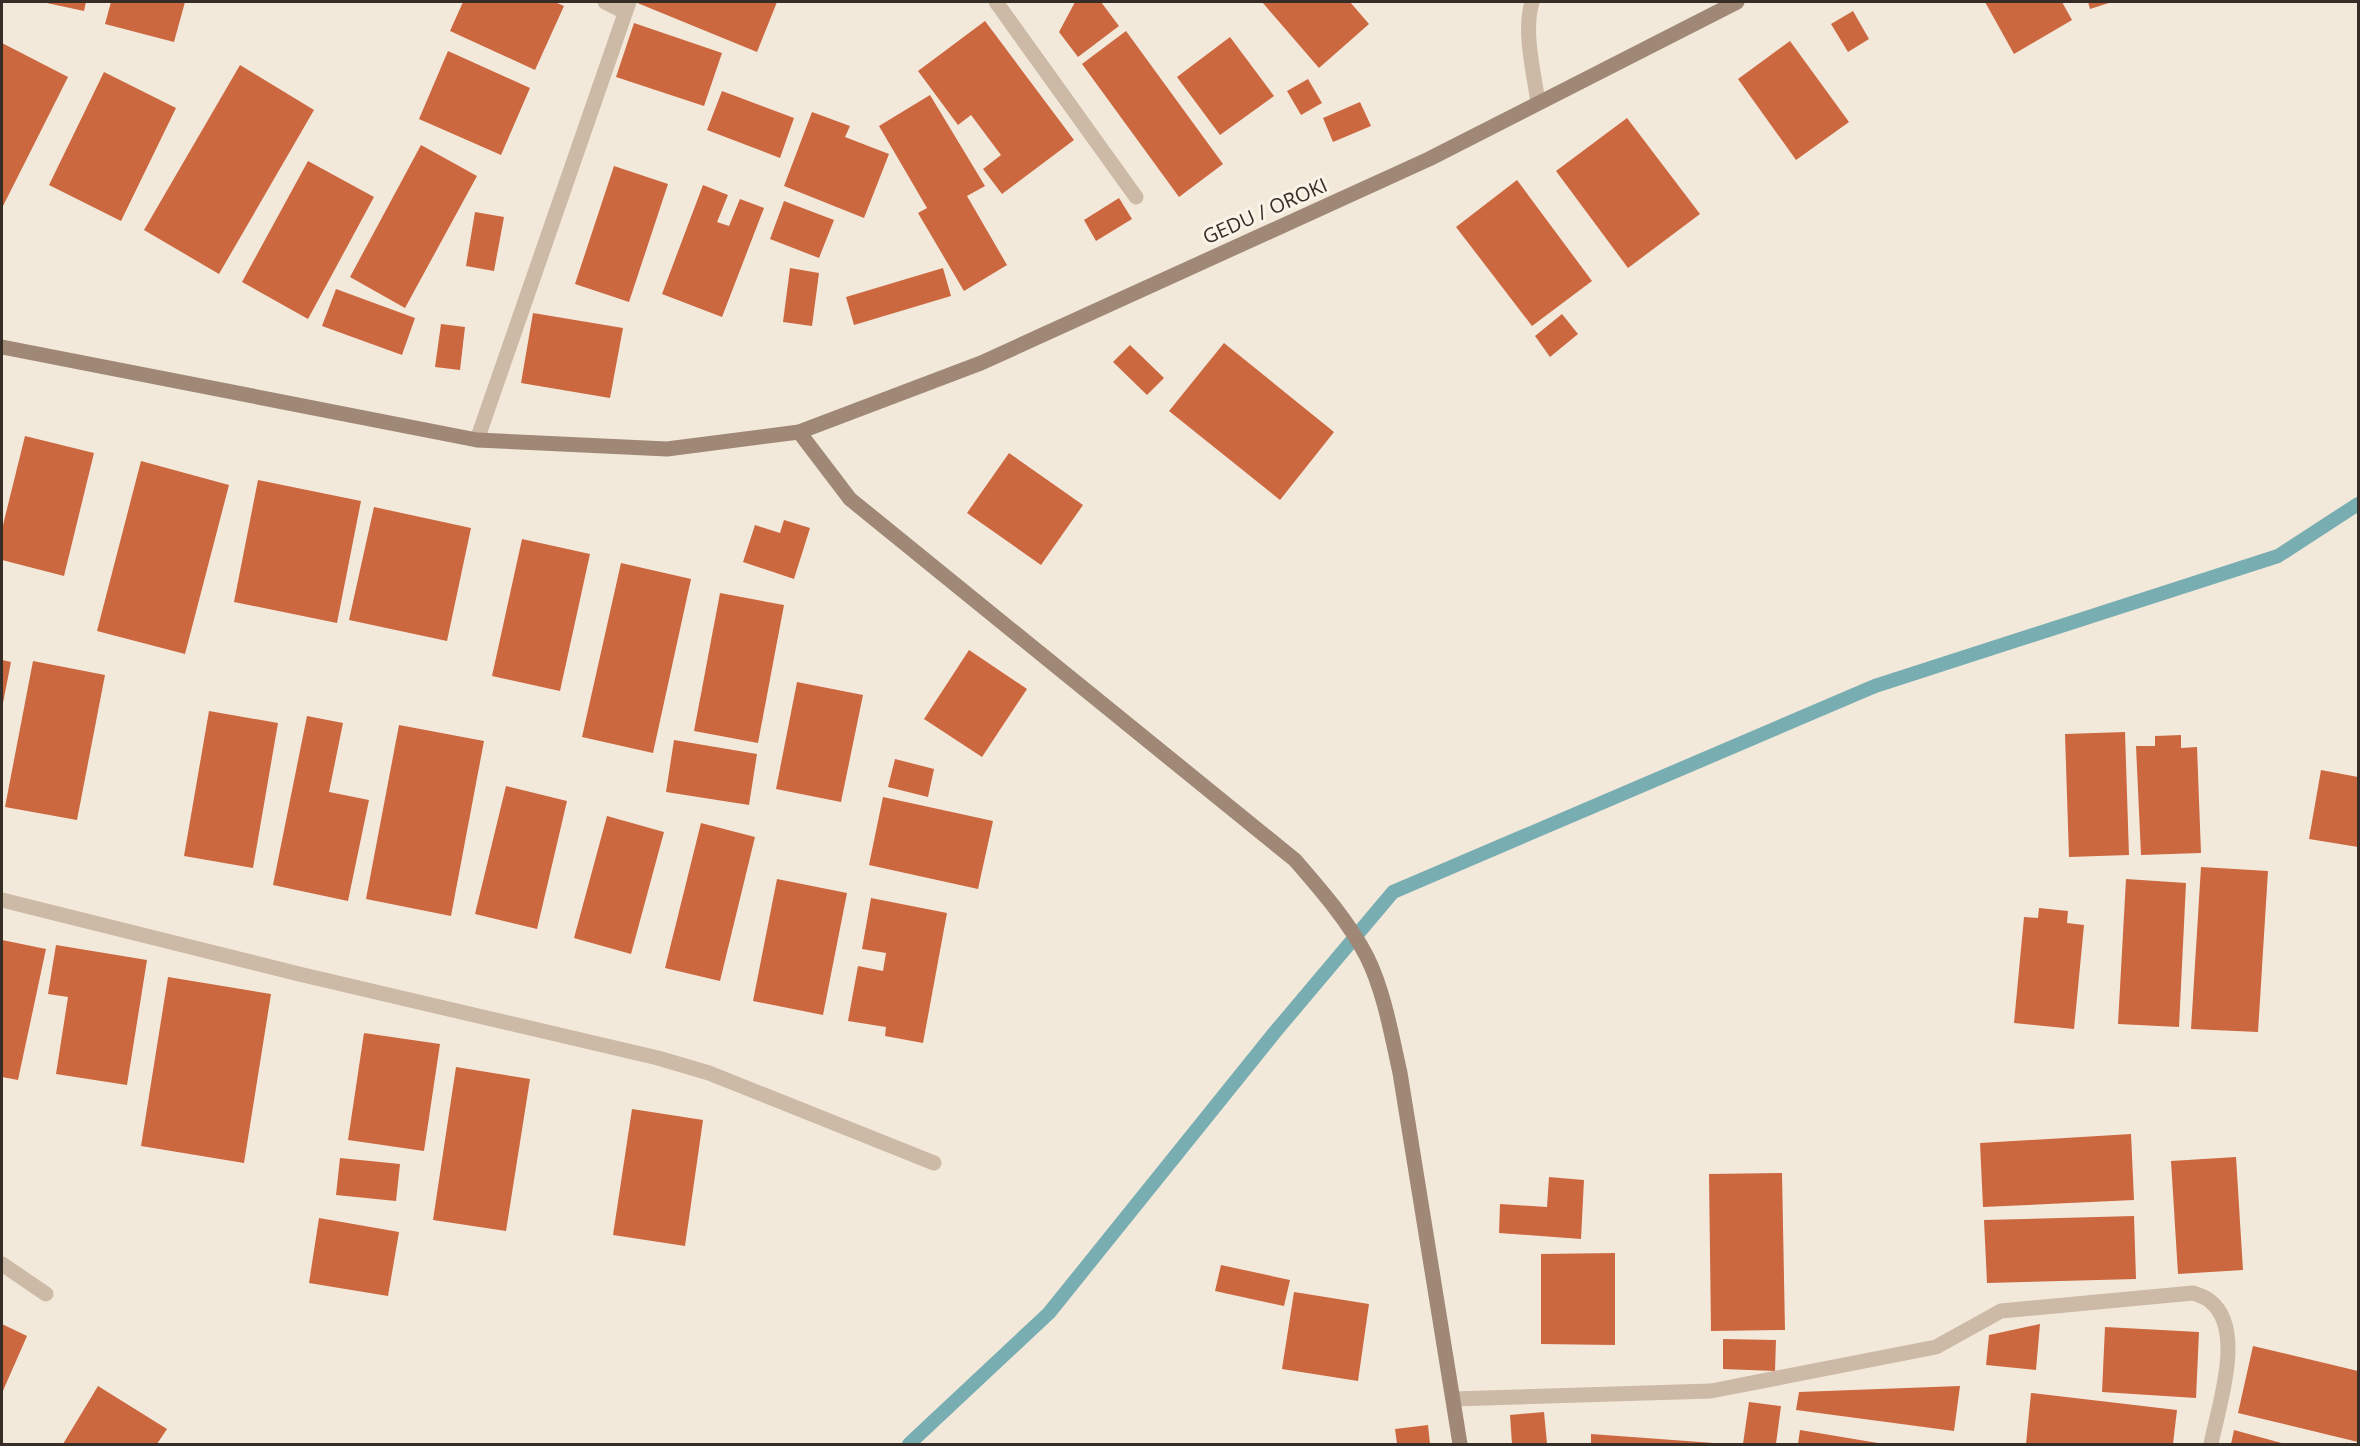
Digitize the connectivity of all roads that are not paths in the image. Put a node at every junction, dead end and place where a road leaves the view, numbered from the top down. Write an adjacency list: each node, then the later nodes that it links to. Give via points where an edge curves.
1 (605, 2): 5 (street)
2 (996, 2): 7 (street)
3 (1532, 2): 6 (street, via 1530,51)
4 (1737, 2): 6 (street, GEDU / OROKI)
5 (627, 7): 10 (street)
6 (1538, 104): 9 (street, GEDU / OROKI, via 1429,159 981,363)
7 (1136, 197)
8 (2, 347): 10 (street, GEDU / OROKI)
9 (799, 432): 10 (street, GEDU / OROKI, via 668,449); 15 (street, via 850,499 1295,860 1329,899 1367,958 1388,1015)
10 (477, 440)
11 (2, 900): 12 (street, via 658,1058 709,1073)
12 (934, 1163)
13 (2, 1264): 14 (street)
14 (46, 1294)
15 (1454, 1399): 16 (street); 17 (street, via 1711,1391 1936,1347 2001,1311 2193,1293 2210,1300 2223,1318 2228,1337 2228,1358)
16 (1460, 1444)
17 (2211, 1444)

